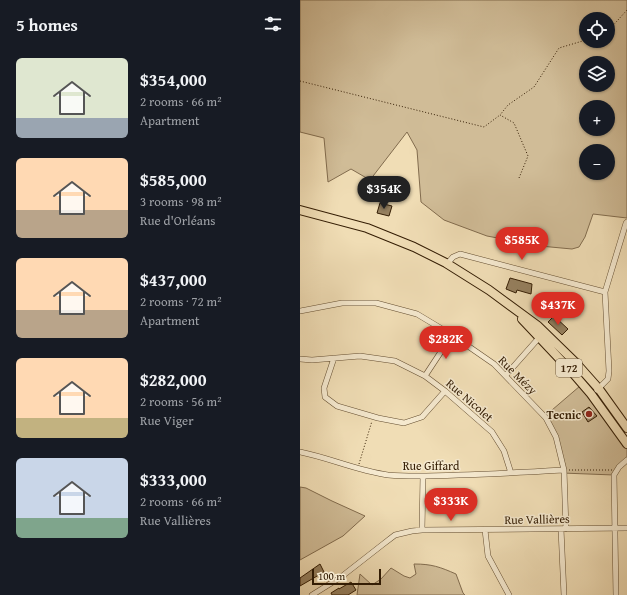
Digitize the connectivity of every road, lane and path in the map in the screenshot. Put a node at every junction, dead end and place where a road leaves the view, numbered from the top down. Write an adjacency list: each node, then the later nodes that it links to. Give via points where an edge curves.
1 (627, 10): 2 (path)
2 (615, 23)
3 (579, 42): 5 (path, via 559,48 534,87 508,105)
4 (300, 81): 5 (path, via 484,127)
5 (500, 115): 6 (path, via 514,123 528,156)
6 (519, 178)
7 (300, 210): 9 (main road, 172, via 367,228)
8 (627, 222): 10 (street)
9 (447, 264): 10 (street, via 460,254); 11 (main road, 172)
10 (605, 292): 19 (street, via 609,371 608,379)
11 (503, 300): 19 (main road, 172, via 538,326); 21 (main road, 172)
12 (300, 311): 13 (street, Rue Mézy, via 342,303 376,303 417,314)
13 (452, 335): 17 (street, Rue Mézy); 18 (street)
14 (537, 340): 17 (street)
15 (334, 358): 16 (street, Rue Nicolet); 18 (street, Rue Nicolet, via 360,356 395,362); 22 (street, via 324,388 324,397 337,406)
16 (300, 359)
17 (506, 375): 28 (street, Rue Mézy, via 546,418 556,438)
18 (425, 376): 20 (street, Rue Nicolet)
19 (599, 389): 21 (street); 23 (main road, 172)
20 (445, 391): 22 (street, via 422,417 404,423); 30 (street, Rue Nicolet, via 492,432 504,451)
21 (591, 394): 24 (main road, 172)
22 (373, 417): 27 (path)
23 (627, 428)
24 (627, 444)
25 (300, 452): 27 (street, Rue Giffard)
26 (627, 460): 29 (street)
27 (358, 468): 31 (street, Rue Giffard, via 388,475)
28 (564, 470): 29 (path); 30 (street, Rue Giffard); 34 (street, Rue Mézy)
29 (616, 470): 32 (street)
30 (511, 473): 31 (street, Rue Giffard)
31 (423, 476): 35 (street)
32 (615, 528): 33 (street, Rue Vallières); 34 (street, Rue Vallières); 40 (street)
33 (627, 528)
34 (564, 529): 36 (street, Rue Vallières); 39 (street, Rue Mézy)
35 (422, 530): 36 (street, Rue Vallières); 37 (street, Rue Vallières, via 390,538 341,577)
36 (485, 530): 38 (street, via 488,556)
37 (312, 595)
38 (509, 595)
39 (564, 595)
40 (616, 595)

